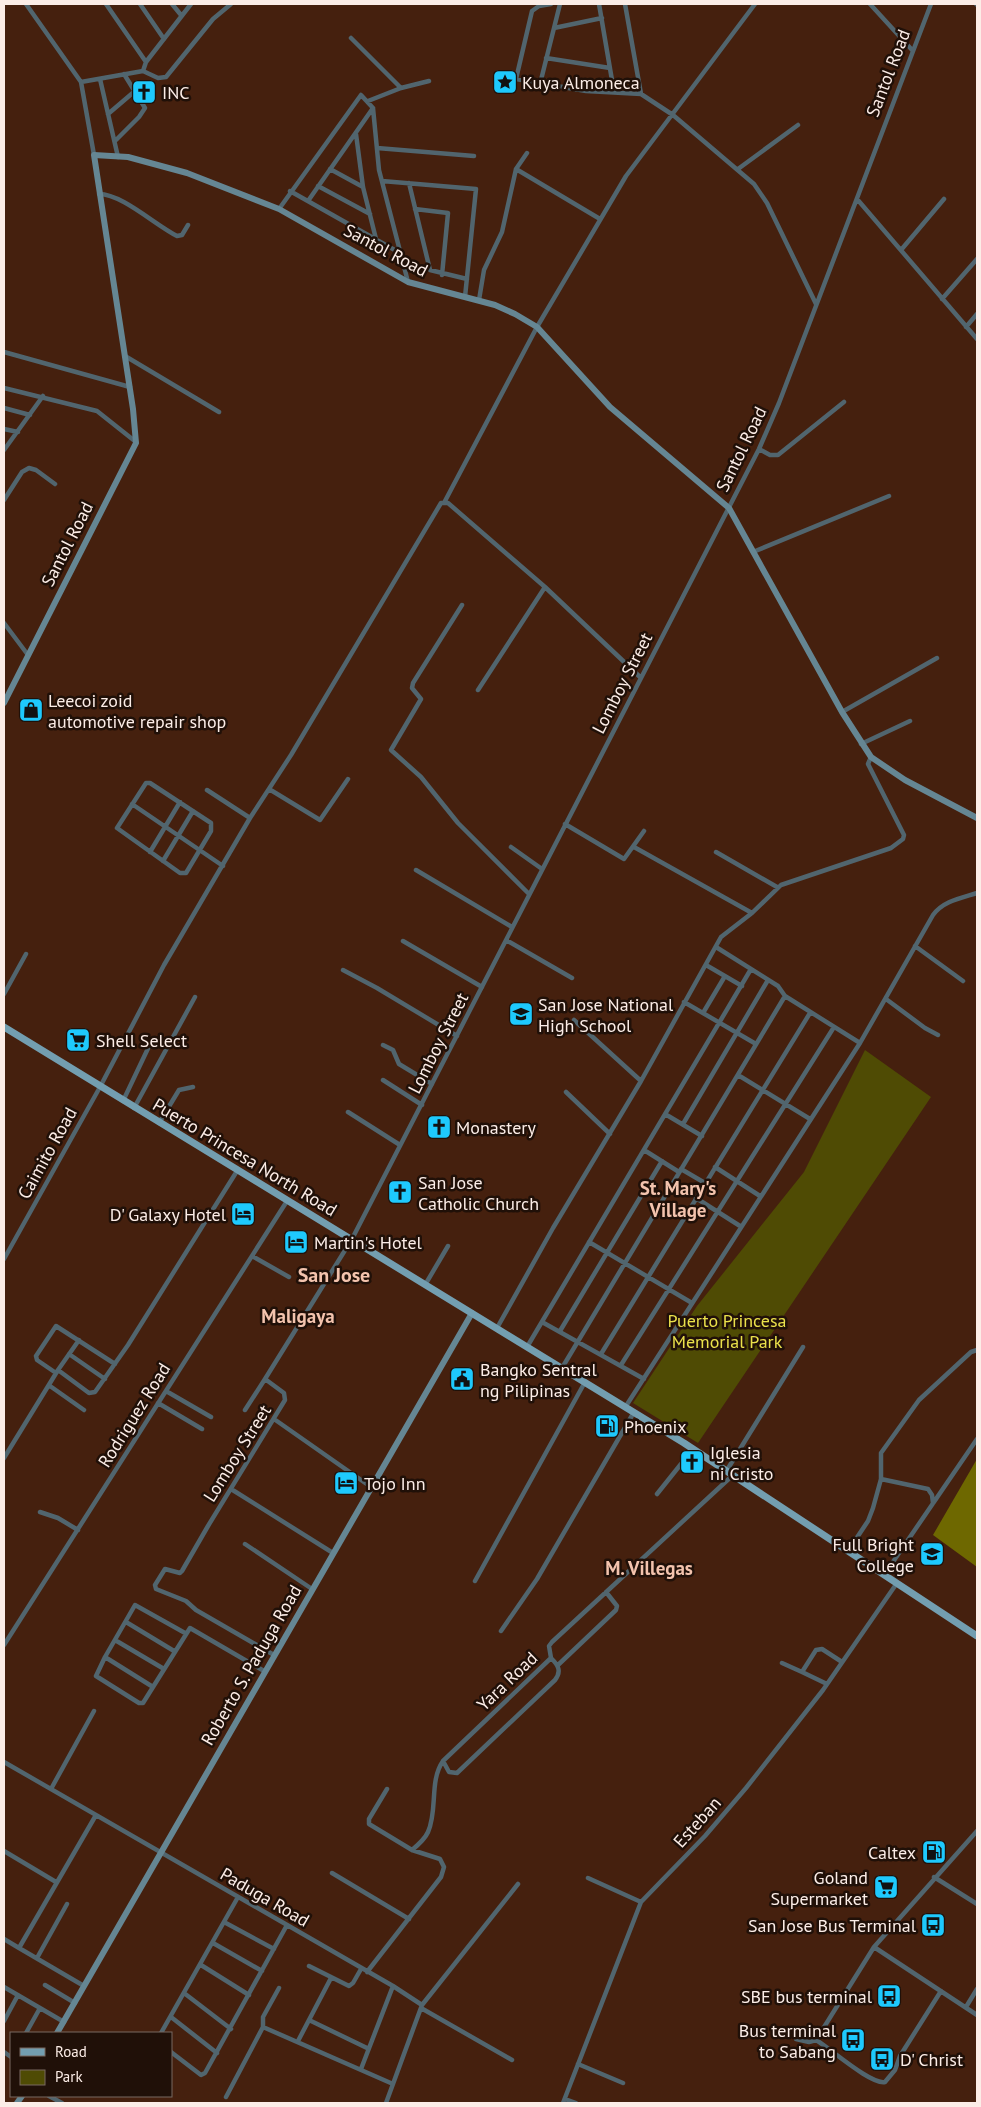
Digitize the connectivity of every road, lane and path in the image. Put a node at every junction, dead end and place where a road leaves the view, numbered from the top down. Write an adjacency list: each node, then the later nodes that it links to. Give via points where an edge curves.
1 (26, 4): 28 (street)
2 (106, 4): 22 (street)
3 (140, 4): 19 (street)
4 (172, 4): 15 (street)
5 (191, 4): 15 (street)
6 (232, 4): 24 (street, via 213,19 166,77 158,78)
7 (551, 4): 14 (street)
8 (560, 4): 17 (street)
9 (599, 4): 16 (street)
10 (625, 4): 33 (street)
11 (755, 4): 37 (street, Caimito Road)
12 (870, 4): 20 (street)
13 (931, 4): 20 (street, Santol Road)
14 (538, 5): 29 (street, via 532,11 515,77)
15 (180, 16): 19 (street)
16 (602, 18): 17 (street); 23 (street)
17 (554, 28): 21 (street)
18 (351, 38): 30 (street)
19 (164, 39): 22 (street)
20 (913, 51): 55 (street, Santol Road)
21 (546, 58): 23 (street); 29 (street)
22 (146, 62): 24 (street)
23 (610, 68): 32 (street)
24 (143, 71): 25 (street)
25 (124, 74): 26 (street); 31 (street)
26 (100, 79): 28 (street); 36 (street)
27 (429, 81): 30 (street)
28 (81, 82): 43 (street)
29 (540, 84): 32 (street)
30 (402, 88): 34 (street)
31 (135, 91): 36 (street); 40 (street, via 144,103 144,110)
32 (614, 92): 33 (street)
33 (641, 94): 37 (street)
34 (368, 101): 35 (street); 53 (street, via 358,96)
35 (373, 108): 39 (street); 41 (street)
36 (108, 114): 40 (street)
37 (673, 115): 48 (street); 61 (street, Caimito Road, via 646,148)
38 (798, 125): 48 (street)
39 (356, 134): 46 (street); 52 (street)
40 (116, 140): 45 (street)
41 (377, 148): 44 (street); 49 (street)
42 (527, 153): 47 (street)
43 (94, 155): 45 (street, Santol Road); 54 (street)
44 (474, 156)
45 (118, 157): 58 (street, Santol Road, via 164,165)
46 (330, 169): 51 (street); 52 (street)
47 (516, 169): 61 (street); 72 (street, via 502,232 484,270)
48 (738, 169): 73 (street, via 767,203)
49 (382, 181): 50 (street); 65 (street)
50 (409, 183): 59 (street); 68 (street, via 476,190)
51 (318, 186): 57 (street); 60 (street)
52 (363, 187): 60 (street)
53 (290, 191): 57 (street); 58 (street)
54 (99, 194): 62 (street, via 114,196 178,236); 79 (street)
55 (857, 199): 64 (street); 73 (street, Santol Road)
56 (944, 199): 64 (street)
57 (308, 201): 63 (street)
58 (279, 209): 69 (street, Santol Road)
59 (415, 209): 67 (street, via 428,266); 67 (street, via 448,212)
60 (370, 214): 63 (street)
61 (600, 219): 76 (street, Caimito Road)
62 (188, 225)
63 (376, 239): 65 (street)
64 (901, 250): 71 (street)
65 (400, 253): 69 (street)
66 (977, 259): 71 (street)
67 (442, 275): 68 (street)
68 (467, 280): 70 (street)
69 (408, 282): 70 (street, Santol Road)
70 (465, 297): 72 (street, Santol Road)
71 (942, 299): 75 (street)
72 (479, 300): 76 (street, Santol Road, via 516,314)
73 (816, 304): 90 (street, Santol Road)
74 (977, 314): 75 (street)
75 (966, 327): 77 (street)
76 (537, 328): 95 (street, Caimito Road); 96 (street, Santol Road, via 610,407)
77 (977, 339)
78 (4, 352): 80 (street)
79 (125, 356): 80 (street); 85 (street)
80 (130, 387): 89 (street)
81 (4, 388): 82 (street)
82 (43, 396): 86 (street); 89 (street, via 97,411)
83 (844, 402): 90 (street, via 778,456)
84 (4, 408): 86 (street)
85 (219, 412)
86 (30, 415): 88 (street)
87 (4, 429): 88 (street)
88 (18, 432): 91 (street)
89 (136, 443): 101 (street, Santol Road)
90 (759, 449): 96 (street, Santol Road)
91 (4, 450)
92 (55, 484): 94 (street, via 29,468 22,472)
93 (889, 496): 97 (street)
94 (4, 500)
95 (445, 501): 98 (street); 111 (street, Caimito Road, via 438,506)
96 (729, 508): 97 (street); 103 (street, Lomboy Street)
97 (753, 552): 106 (street)
98 (545, 587): 103 (street); 104 (street)
99 (462, 605): 133 (street, via 413,683 412,688 421,699 390,750 422,777 458,823)
100 (4, 623): 101 (street)
101 (28, 655): 105 (street, Santol Road)
102 (937, 658): 106 (street)
103 (640, 677): 118 (street, Lomboy Street)
104 (478, 690)
105 (4, 703)
106 (842, 712): 108 (street)
107 (910, 721): 108 (street)
108 (861, 744): 109 (street)
109 (871, 757): 117 (street, via 905,780); 131 (street, via 868,764 904,835 903,839 891,848)
110 (348, 779): 111 (street, via 320,820)
111 (268, 789): 116 (street, Caimito Road)
112 (207, 790): 116 (street)
113 (180, 802): 114 (street, via 148,782); 115 (street); 119 (street)
114 (132, 804): 119 (street); 124 (street, via 117,828)
115 (193, 811): 121 (street); 125 (street, via 212,827)
116 (250, 818): 128 (street, Caimito Road)
117 (977, 818)
118 (565, 824): 122 (street, via 622,859); 129 (street, Lomboy Street)
119 (165, 827): 121 (street); 124 (street)
120 (644, 830): 122 (street)
121 (178, 836): 125 (street); 127 (street)
122 (634, 846): 134 (street)
123 (511, 847): 129 (street)
124 (150, 852): 127 (street)
125 (201, 852): 127 (street, via 186,873); 128 (street)
126 (716, 852): 131 (street)
127 (163, 861)
128 (223, 866): 172 (street, Caimito Road, via 164,965)
129 (542, 869): 133 (street, Lomboy Street)
130 (416, 870): 135 (street)
131 (777, 887): 134 (street)
132 (977, 893): 138 (street, via 946,902 938,908)
133 (529, 894): 135 (street, Lomboy Street)
134 (752, 913): 139 (street, via 724,934)
135 (512, 927): 137 (street, Lomboy Street)
136 (403, 940): 149 (street)
137 (506, 940): 145 (street); 149 (street, Lomboy Street)
138 (915, 946): 147 (street); 153 (street)
139 (716, 947): 141 (street); 142 (street)
140 (26, 954): 150 (street)
141 (706, 964): 144 (street); 154 (street)
142 (751, 969): 146 (street); 148 (street)
143 (343, 970): 163 (street)
144 (725, 976): 148 (street); 156 (street)
145 (572, 978)
146 (768, 980): 151 (street); 161 (street)
147 (963, 981)
148 (742, 986): 158 (street)
149 (482, 987): 163 (street, Lomboy Street)
150 (4, 994)
151 (785, 996): 155 (street); 166 (street)
152 (195, 997): 179 (street)
153 (886, 998): 162 (street); 165 (street)
154 (684, 1002): 156 (street); 170 (street)
155 (810, 1012): 160 (street); 174 (street)
156 (703, 1013): 158 (street)
157 (574, 1020): 170 (street)
158 (720, 1023): 161 (street); 181 (street)
159 (4, 1027): 172 (main road, Puerto Princesa North Road)
160 (834, 1027): 165 (street); 177 (street)
161 (737, 1033): 166 (street); 184 (street)
162 (938, 1035)
163 (457, 1036): 171 (street, Lomboy Street)
164 (152, 1040): 176 (street)
165 (860, 1043): 182 (street)
166 (756, 1044): 168 (street)
167 (383, 1045): 171 (street, via 393,1050 399,1064)
168 (738, 1075): 174 (street); 186 (street)
169 (383, 1080): 178 (street)
170 (641, 1081): 185 (street)
171 (432, 1084): 178 (street, Lomboy Street)
172 (100, 1087): 176 (main road, Puerto Princesa North Road); 205 (street, Caimito Road)
173 (193, 1087): 183 (street, via 179,1090)
174 (762, 1089): 177 (street); 190 (street)
175 (566, 1092): 185 (street)
176 (123, 1101): 179 (main road, Puerto Princesa North Road)
177 (785, 1103): 182 (street); 193 (street)
178 (422, 1105): 187 (street, Lomboy Street)
179 (134, 1108): 183 (main road, Puerto Princesa North Road)
180 (348, 1112): 187 (street)
181 (665, 1114): 184 (street); 188 (street)
182 (810, 1119): 195 (street)
183 (159, 1123): 192 (main road, Puerto Princesa North Road)
184 (683, 1124): 186 (street)
185 (610, 1134): 214 (street)
186 (702, 1136): 191 (street)
187 (400, 1145): 200 (street, Lomboy Street)
188 (644, 1150): 189 (street); 201 (street)
189 (662, 1161): 191 (street); 203 (street)
190 (714, 1167): 193 (street); 194 (street)
191 (680, 1170): 194 (street); 206 (street)
192 (237, 1171): 197 (main road, Puerto Princesa North Road); 223 (street)
193 (736, 1180): 195 (street); 198 (street)
194 (705, 1183): 196 (street)
195 (760, 1196): 199 (street)
196 (696, 1198): 198 (street); 207 (street)
197 (287, 1201): 200 (main road, Puerto Princesa North Road); 204 (street, Rodriguez Road)
198 (717, 1212): 199 (street); 210 (street)
199 (740, 1226): 211 (street)
200 (352, 1239): 209 (main road, Puerto Princesa North Road); 228 (street, Lomboy Street)
201 (590, 1242): 203 (street); 213 (street)
202 (448, 1246): 209 (street)
203 (608, 1252): 206 (street); 215 (street)
204 (252, 1256): 208 (street); 232 (street, Rodriguez Road)
205 (4, 1259)
206 (625, 1263): 207 (street); 217 (street)
207 (648, 1276): 210 (street); 222 (street)
208 (289, 1277)
209 (425, 1285): 212 (main road, Puerto Princesa North Road)
210 (668, 1288): 211 (street); 224 (street)
211 (692, 1303): 229 (street)
212 (472, 1313): 214 (main road, Puerto Princesa North Road); 247 (street, Roberto S. Paduga Road)
213 (542, 1322): 215 (street); 218 (street)
214 (497, 1328): 218 (main road, Puerto Princesa North Road)
215 (560, 1331): 217 (street)
216 (79, 1340): 221 (street); 223 (street); 226 (street, via 58,1326 53,1328 36,1356 37,1360)
217 (578, 1341): 222 (street); 225 (street)
218 (527, 1347): 225 (main road, Puerto Princesa North Road)
219 (803, 1347): 244 (street)
220 (977, 1350): 246 (street, via 938,1381 908,1412 880,1455)
221 (69, 1354): 226 (street); 227 (street)
222 (601, 1354): 224 (street)
223 (115, 1364): 227 (street)
224 (621, 1365): 229 (street)
225 (562, 1368): 230 (main road, Puerto Princesa North Road)
226 (57, 1371): 227 (street, via 92,1394); 231 (street)
227 (105, 1379)
228 (265, 1379): 236 (street); 239 (street, Lomboy Street, via 285,1395)
229 (644, 1379): 234 (street)
230 (585, 1382): 234 (main road, Puerto Princesa North Road); 257 (street)
231 (50, 1386): 235 (street); 243 (street)
232 (166, 1391): 233 (street, Rodriguez Road); 238 (street)
233 (158, 1403): 240 (street); 252 (street, Rodriguez Road)
234 (626, 1406): 237 (main road, Puerto Princesa North Road)
235 (84, 1410)
236 (245, 1410)
237 (634, 1412): 242 (main road, Puerto Princesa North Road); 262 (street, via 537,1579)
238 (212, 1416)
239 (274, 1420): 247 (street); 248 (street, Lomboy Street)
240 (202, 1429)
241 (977, 1439): 250 (street)
242 (694, 1449): 244 (main road, Puerto Princesa North Road); 249 (street)
243 (4, 1458)
244 (726, 1470): 245 (main road, Puerto Princesa North Road)
245 (734, 1475): 254 (main road, Puerto Princesa North Road); 260 (street, Yara Road)
246 (881, 1479): 250 (street, via 928,1489); 254 (street, via 871,1515)
247 (371, 1487): 255 (street, Roberto S. Paduga Road)
248 (231, 1489): 255 (street); 268 (street, Lomboy Street, via 182,1571 165,1569 155,1588 186,1601)
249 (657, 1494)
250 (933, 1504): 256 (street)
251 (40, 1512): 252 (street)
252 (78, 1530): 266 (street, Rodriguez Road)
253 (245, 1544): 259 (street)
254 (848, 1551): 256 (main road, Puerto Princesa North Road)
255 (333, 1553): 259 (street, Roberto S. Paduga Road)
256 (884, 1575): 258 (main road, Puerto Princesa North Road)
257 (475, 1581)
258 (897, 1584): 264 (main road, Puerto Princesa North Road); 271 (street, Esteban)
259 (312, 1589): 268 (street, Roberto S. Paduga Road)
260 (606, 1592): 270 (street, Yara Road, via 551,1643); 273 (street, via 617,1606 616,1610)
261 (126, 1622): 263 (street, via 137,1606); 265 (street); 267 (street)
262 (501, 1631)
263 (185, 1633): 267 (street); 275 (street, via 188,1628 193,1628)
264 (977, 1636)
265 (115, 1640): 269 (street); 274 (street)
266 (4, 1644)
267 (174, 1651): 274 (street)
268 (274, 1655): 275 (street, Roberto S. Paduga Road)
269 (105, 1657): 278 (street); 278 (street, via 96,1672 97,1678 141,1704)
270 (551, 1658): 273 (street); 281 (street, Yara Road)
271 (842, 1662): 276 (street, via 817,1649); 277 (street, Esteban)
272 (782, 1663): 276 (street)
273 (558, 1665): 281 (street, via 555,1680 457,1774 449,1772)
274 (164, 1669): 278 (street)
275 (264, 1671): 288 (street, Roberto S. Paduga Road)
276 (802, 1672): 277 (street)
277 (827, 1684): 295 (street, Esteban, via 716,1822)
278 (153, 1687)
279 (94, 1711): 283 (street)
280 (4, 1762): 283 (street, Paduga Road)
281 (443, 1762): 286 (street, via 437,1771 429,1828)
282 (387, 1788): 286 (street, via 369,1824)
283 (51, 1789): 284 (street, Paduga Road)
284 (96, 1815): 288 (street, Paduga Road); 292 (street)
285 (977, 1831): 290 (street)
286 (412, 1850): 298 (street, via 440,1859 444,1867 441,1877)
287 (4, 1851): 292 (street)
288 (160, 1854): 294 (street, Paduga Road); 314 (street, Roberto S. Paduga Road)
289 (332, 1873): 298 (street)
290 (934, 1877): 297 (street); 303 (street)
291 (588, 1878): 295 (street)
292 (56, 1882): 304 (street)
293 (518, 1884): 324 (street)
294 (238, 1897): 299 (street); 300 (street, Paduga Road)
295 (640, 1902): 344 (street, Esteban)
296 (67, 1904): 306 (street)
297 (977, 1904)
298 (409, 1919): 311 (street)
299 (224, 1922): 302 (street); 305 (street)
300 (287, 1925): 305 (street); 309 (street, Paduga Road)
301 (4, 1939): 304 (street)
302 (213, 1943): 307 (street); 310 (street)
303 (874, 1947): 319 (street); 338 (street)
304 (19, 1948): 306 (street)
305 (274, 1949): 310 (street)
306 (36, 1958): 314 (street)
307 (201, 1965): 320 (street); 322 (street)
308 (310, 1966): 312 (street)
309 (361, 1969): 311 (street, Paduga Road); 312 (street, via 349,1986)
310 (262, 1971): 322 (street)
311 (367, 1972): 315 (street, Paduga Road)
312 (331, 1978): 329 (street)
313 (45, 1985): 323 (street)
314 (84, 1986): 323 (street, Roberto S. Paduga Road)
315 (392, 1986): 324 (street, Paduga Road); 340 (street)
316 (4, 1987): 321 (street)
317 (279, 1988): 332 (street, via 263,2017)
318 (977, 1989): 325 (street)
319 (941, 1991): 325 (street); 338 (street, via 885,2082 878,2082 861,2072)
320 (184, 1993): 328 (street); 333 (street)
321 (18, 1995): 326 (street); 330 (street)
322 (249, 1995): 333 (street)
323 (75, 2003): 331 (street, Roberto S. Paduga Road)
324 (422, 2007): 343 (street, Paduga Road); 347 (street)
325 (966, 2007): 327 (street)
326 (40, 2008): 331 (street); 334 (street)
327 (977, 2015)
328 (171, 2017): 336 (street); 342 (street)
329 (309, 2020): 339 (street); 340 (street)
330 (4, 2021)
331 (64, 2022): 335 (street, Roberto S. Paduga Road)
332 (263, 2027): 339 (street); 349 (street)
333 (230, 2029): 342 (street)
334 (27, 2032)
335 (59, 2032)
336 (163, 2032)
337 (796, 2039): 338 (street, via 805,2042)
338 (816, 2040)
339 (298, 2041): 345 (street)
340 (367, 2048): 345 (street)
341 (172, 2053): 342 (street, via 202,2075)
342 (217, 2053)
343 (512, 2060)
344 (578, 2064): 346 (street); 350 (street, Esteban)
345 (361, 2069): 347 (street)
346 (623, 2082)
347 (393, 2084): 352 (street)
348 (51, 2097): 351 (street)
349 (226, 2097)
350 (564, 2101): 353 (street)
351 (62, 2103)
352 (386, 2103)
353 (576, 2103)

